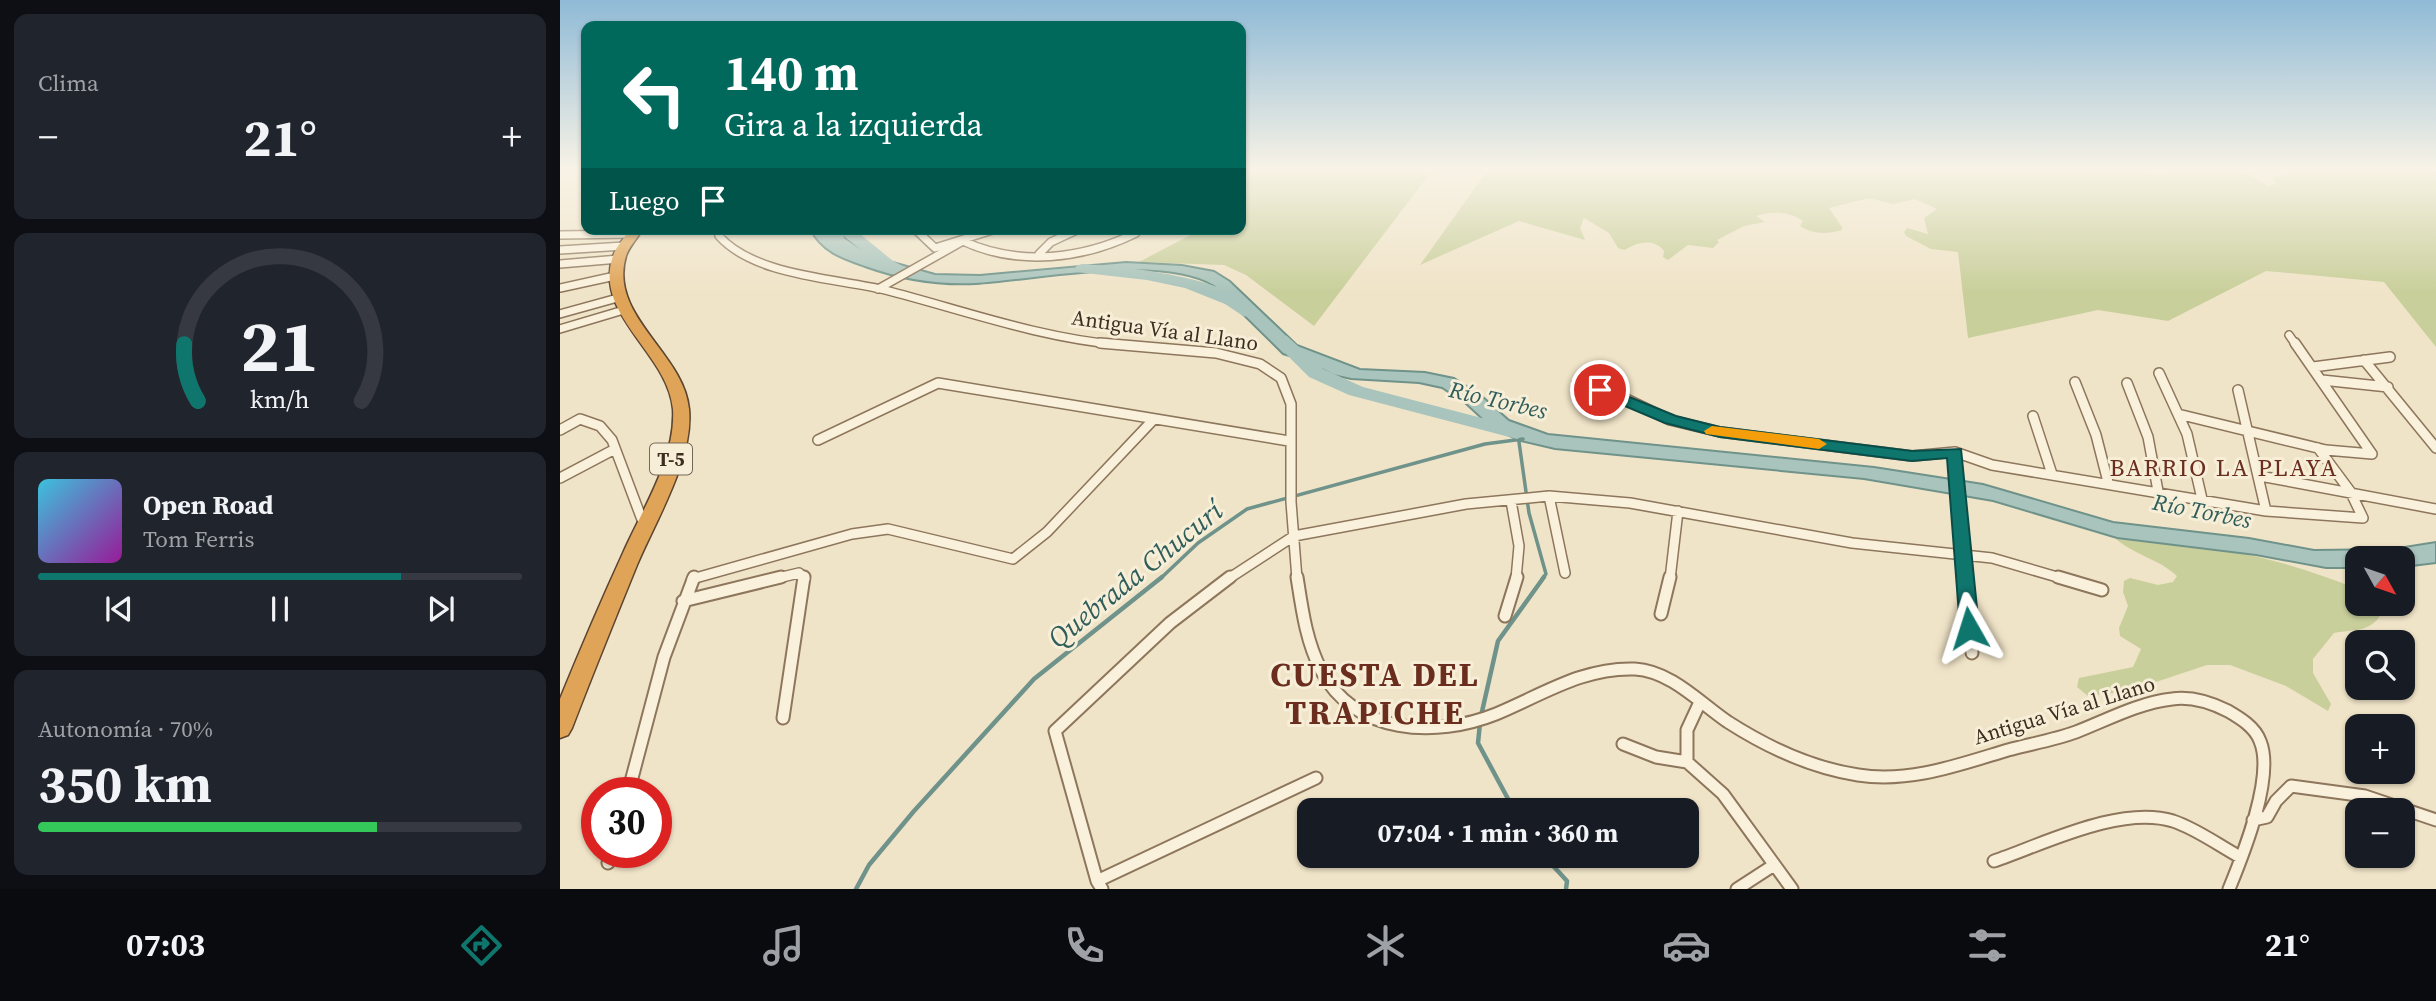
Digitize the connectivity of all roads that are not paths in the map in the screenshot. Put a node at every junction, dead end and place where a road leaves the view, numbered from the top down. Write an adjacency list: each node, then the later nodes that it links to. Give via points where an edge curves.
1 (560, 235): 8 (street)
2 (720, 235): 13 (street, Antigua Vía al Llano, via 728,246 753,259)
3 (922, 235): 7 (street, via 935,248)
4 (980, 235): 7 (street)
5 (1066, 235): 10 (street)
6 (1132, 235): 10 (street, via 1072,256)
7 (963, 241): 10 (street, via 992,253); 13 (street)
8 (626, 249): 9 (street); 11 (street); 12 (street); 14 (highway, T-5)
9 (560, 250)
10 (1039, 254)
11 (560, 264)
12 (560, 288)
13 (878, 289): 34 (street, Antigua Vía al Llano, via 1074,340 1259,363 1278,374 1287,386 1292,411)
14 (624, 303): 15 (street); 16 (street); 51 (highway, T-5, via 664,367 681,405 668,470)
15 (560, 314)
16 (560, 329)
17 (2290, 335): 20 (street)
18 (2390, 357): 19 (street)
19 (2364, 360): 20 (street); 26 (street)
20 (2313, 367): 22 (street)
21 (2159, 373): 28 (street)
22 (2322, 380): 26 (street); 35 (street, via 2372,454)
23 (2075, 382): 42 (street)
24 (1577, 383): 38 (street, via 1701,429 1912,456)
25 (2127, 383): 43 (street, via 2148,437)
26 (2388, 387): 36 (street)
27 (2238, 390): 32 (street)
28 (2182, 415): 32 (street); 46 (street, via 2199,464)
29 (2033, 416): 39 (street)
30 (1154, 419): 33 (street, via 938,383); 34 (street); 56 (street, via 1047,532 1013,559 888,529 852,534 692,578)
31 (560, 430): 37 (street, via 580,419 600,426)
32 (2249, 430): 35 (street); 40 (street)
33 (818, 440)
34 (1289, 441): 52 (street, Antigua Vía al Llano)
35 (2318, 448): 44 (street)
36 (2436, 448)
37 (615, 449): 41 (street); 51 (street)
38 (1955, 452): 39 (street, via 1992,465); 53 (street)
39 (2052, 474): 42 (street)
40 (2260, 476): 44 (street); 50 (street)
41 (560, 478)
42 (2108, 482): 43 (street)
43 (2158, 491): 46 (street)
44 (2350, 491): 48 (street); 50 (street, via 2363,518)
45 (1549, 496): 47 (street); 49 (street); 54 (street)
46 (2202, 499): 50 (street)
47 (1511, 501): 52 (street, via 1407,513); 58 (street, via 1521,559)
48 (2436, 509)
49 (1678, 511): 53 (street, via 1852,543); 57 (street, via 1668,596)
50 (2266, 511)
51 (644, 525): 62 (highway, T-5)
52 (1294, 536): 60 (street, Antigua Vía al Llano, via 1302,609 1324,676 1348,703 1374,718 1428,730 1470,723 1611,669 1644,670); 72 (street, via 1250,562 1170,623 1055,732)
53 (1962, 553): 55 (street, via 2037,568); 59 (street)
54 (1565, 573)
55 (2102, 590)
56 (682, 601): 61 (street, via 799,573 805,578); 65 (street)
57 (1661, 614)
58 (1505, 616)
59 (1972, 653)
60 (1700, 702): 64 (street, via 1686,728); 67 (street, Antigua Vía al Llano, via 1797,758 1840,771 1902,777 2068,734 2148,704 2192,698 2227,710 2244,721 2262,743 2263,766)
61 (783, 718)
62 (560, 728)
63 (1623, 744): 64 (street, via 1656,757)
64 (1687, 762): 71 (street, via 1723,794)
65 (632, 777)
66 (1316, 778): 72 (street)
67 (2253, 820): 68 (street, via 2267,817 2291,786 2378,798); 69 (street, Antigua Vía al Llano)
68 (2436, 820)
69 (2240, 857): 70 (street, via 2171,820 2131,817); 75 (street, Antigua Vía al Llano)
70 (1994, 861)
71 (1774, 864): 73 (street); 74 (street)
72 (1099, 885)
73 (1737, 889)
74 (1792, 889)
75 (2229, 889)

